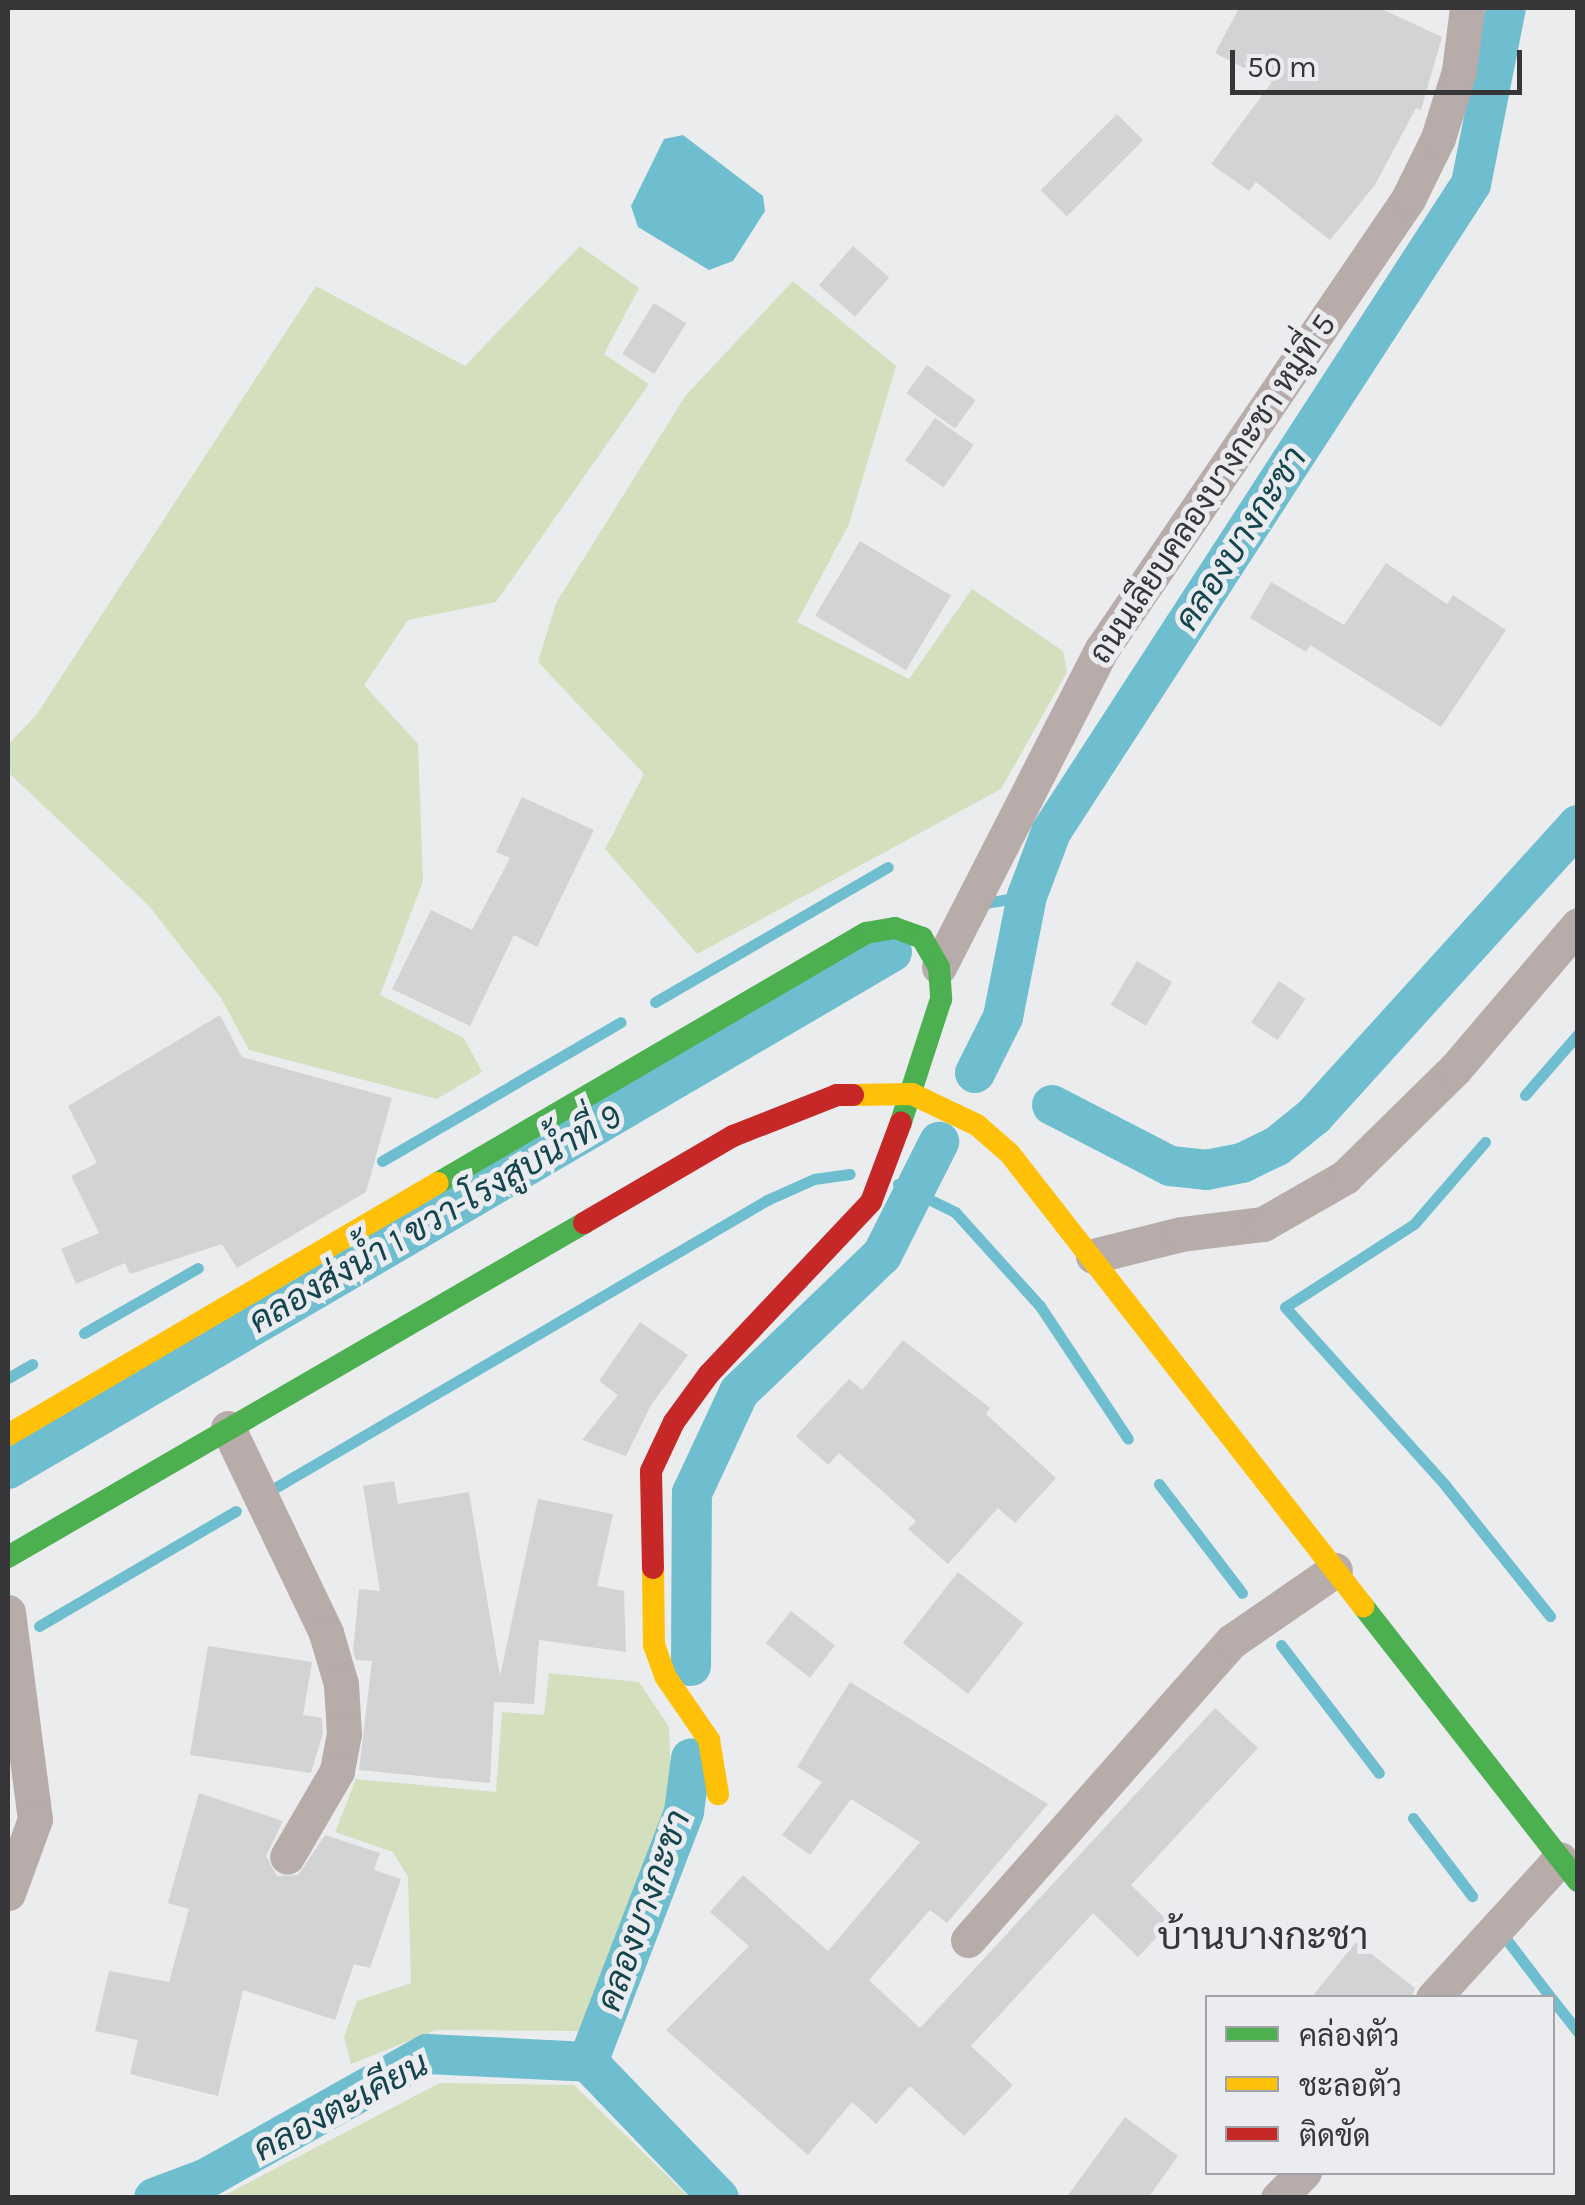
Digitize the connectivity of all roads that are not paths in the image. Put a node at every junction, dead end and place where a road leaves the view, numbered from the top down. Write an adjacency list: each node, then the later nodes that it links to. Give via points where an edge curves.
1 (1467, 8): 3 (street, ถนนเลียบคลองบางกะชา หมู่ที่ 5, via 1443,121 1408,199 1102,649)
2 (1578, 925): 5 (street, via 1456,1069 1345,1177 1263,1224 1180,1234)
3 (939, 967): 4 (main road, via 934,1039); 7 (main road, via 922,938 895,928 866,933)
4 (912, 1094): 5 (main road, via 977,1125 1010,1154); 6 (main road, via 836,1095 733,1136); 11 (main road, via 871,1202 709,1374 651,1470 654,1645 665,1676 709,1740)
5 (1093, 1256): 9 (main road)
6 (228, 1428): 8 (main road); 12 (street, via 326,1632 341,1684 344,1734 336,1771)
7 (8, 1435)
8 (8, 1556)
9 (1335, 1570): 13 (main road); 15 (street, via 1232,1642)
10 (8, 1612): 14 (street, via 35,1818)
11 (718, 1794)
12 (287, 1856)
13 (1569, 1870): 16 (street)
14 (8, 1893)
15 (968, 1940)
16 (1436, 1995)
17 (1301, 2175): 18 (street)
18 (1278, 2198)

